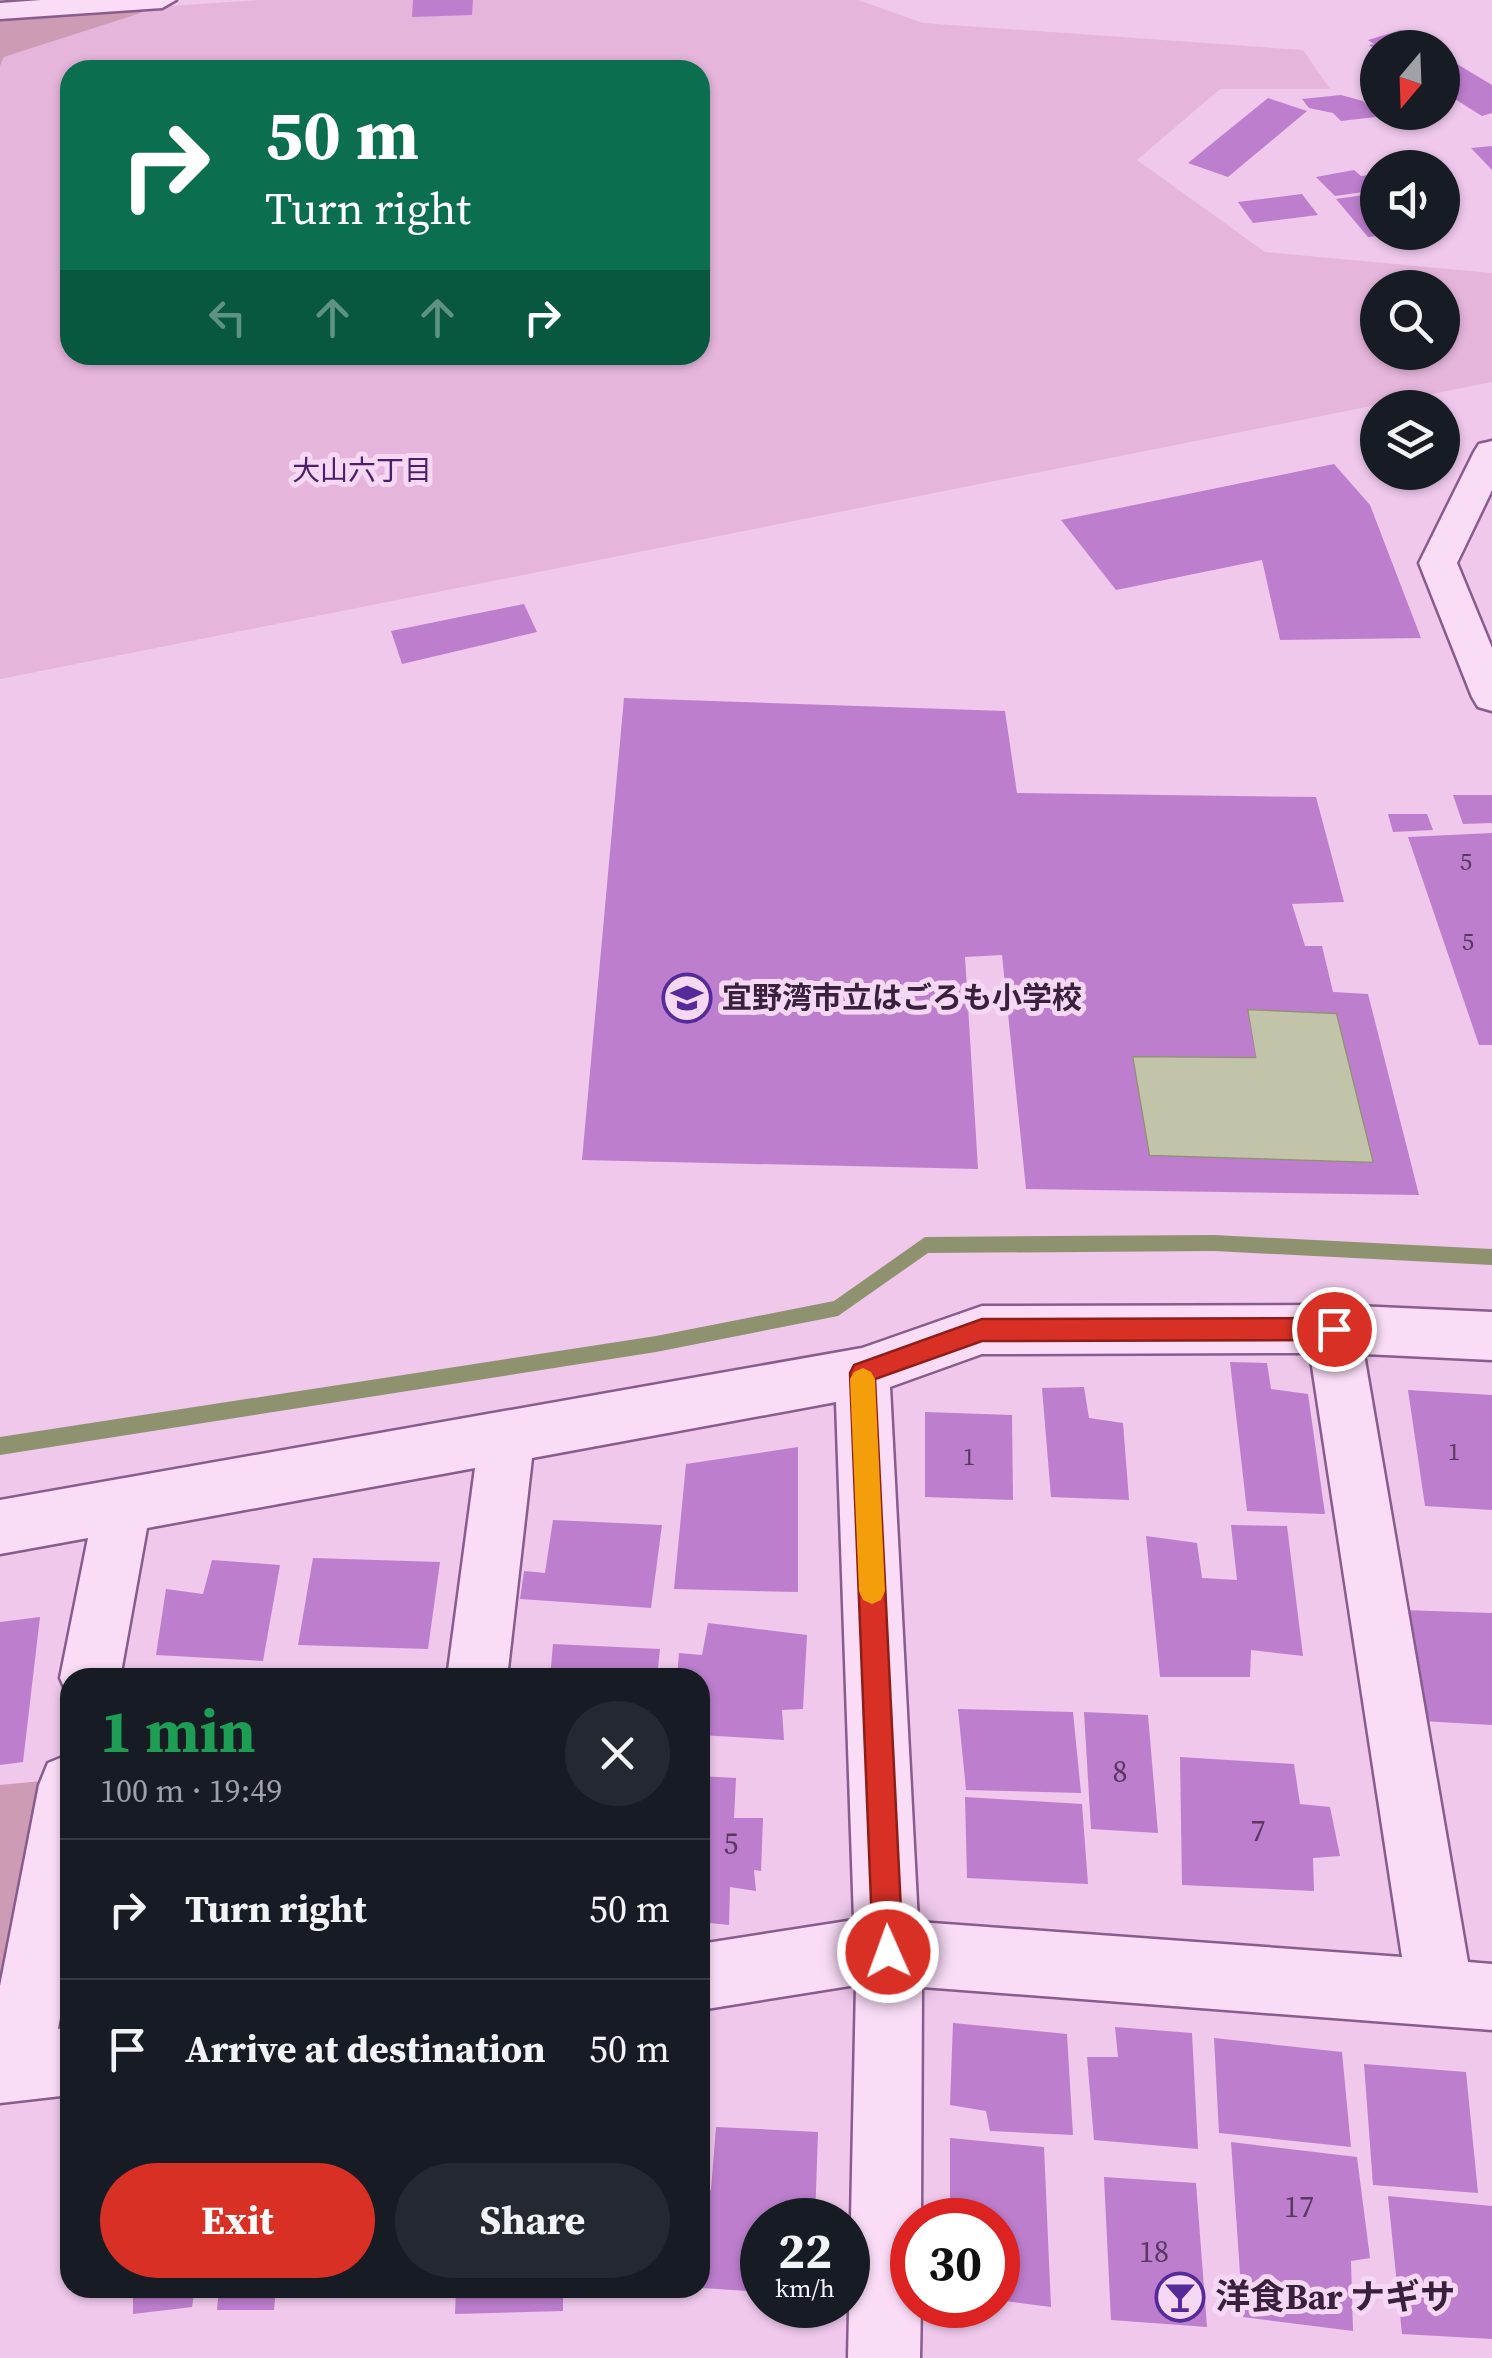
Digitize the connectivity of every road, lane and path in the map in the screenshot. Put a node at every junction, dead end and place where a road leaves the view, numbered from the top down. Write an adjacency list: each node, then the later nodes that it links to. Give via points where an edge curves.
1 (162, 0): 2 (street)
2 (0, 11)
3 (1492, 452): 4 (street, via 1438,564)
4 (1492, 697)
5 (1334, 1329): 6 (street); 7 (street, via 982,1330); 16 (street)
6 (1492, 1336)
7 (862, 1373): 8 (street); 14 (street)
8 (507, 1436): 9 (street); 12 (street)
9 (122, 1502): 10 (street); 11 (street)
10 (0, 1527)
11 (92, 1668)
12 (478, 1668)
13 (60, 1853): 17 (street)
14 (888, 1952): 15 (street); 16 (street); 18 (street)
15 (710, 1975)
16 (1466, 1994)
17 (29, 2065)
18 (884, 2358)

